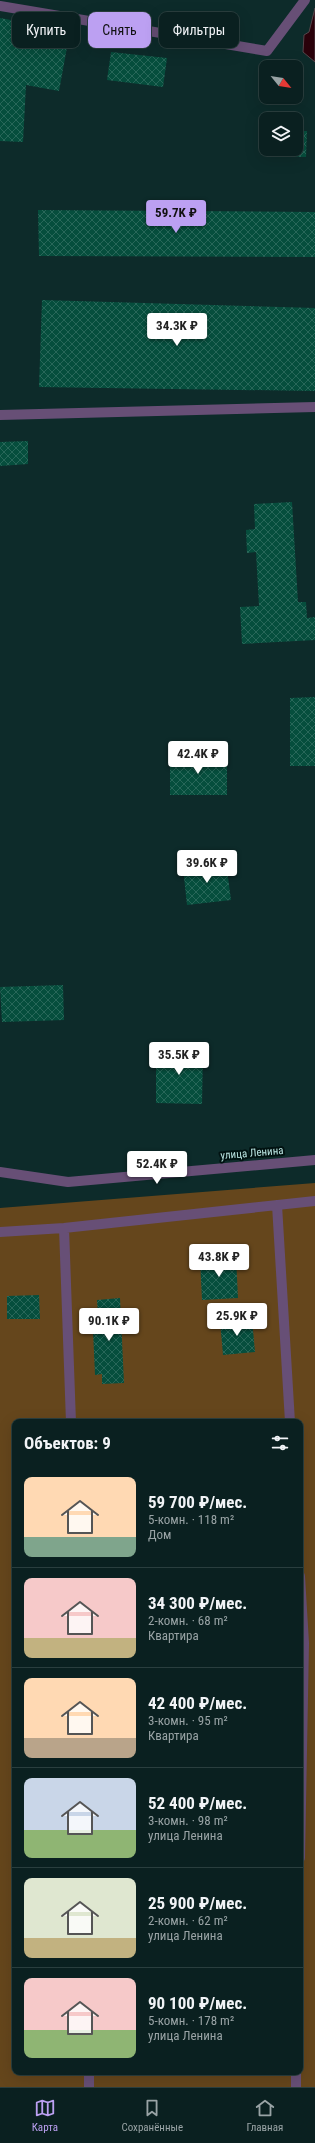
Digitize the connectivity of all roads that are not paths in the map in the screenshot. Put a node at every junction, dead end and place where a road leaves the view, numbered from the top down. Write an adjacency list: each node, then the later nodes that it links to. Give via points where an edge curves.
1 (305, 0): 2 (street, via 267,51)
2 (0, 6)
3 (315, 407): 4 (street)
4 (0, 415)
5 (315, 1160): 6 (street, улица Ленина, via 68,1182)
6 (0, 1172)
7 (315, 1201): 8 (street)
8 (277, 1205): 9 (street); 12 (street)
9 (64, 1228): 10 (street); 11 (street)
10 (0, 1232)
11 (71, 1419)
12 (290, 1419)
13 (303, 1626): 14 (street)
14 (303, 1697)
15 (89, 2075): 17 (street)
16 (296, 2075): 18 (street)
17 (89, 2087)
18 (296, 2087)

